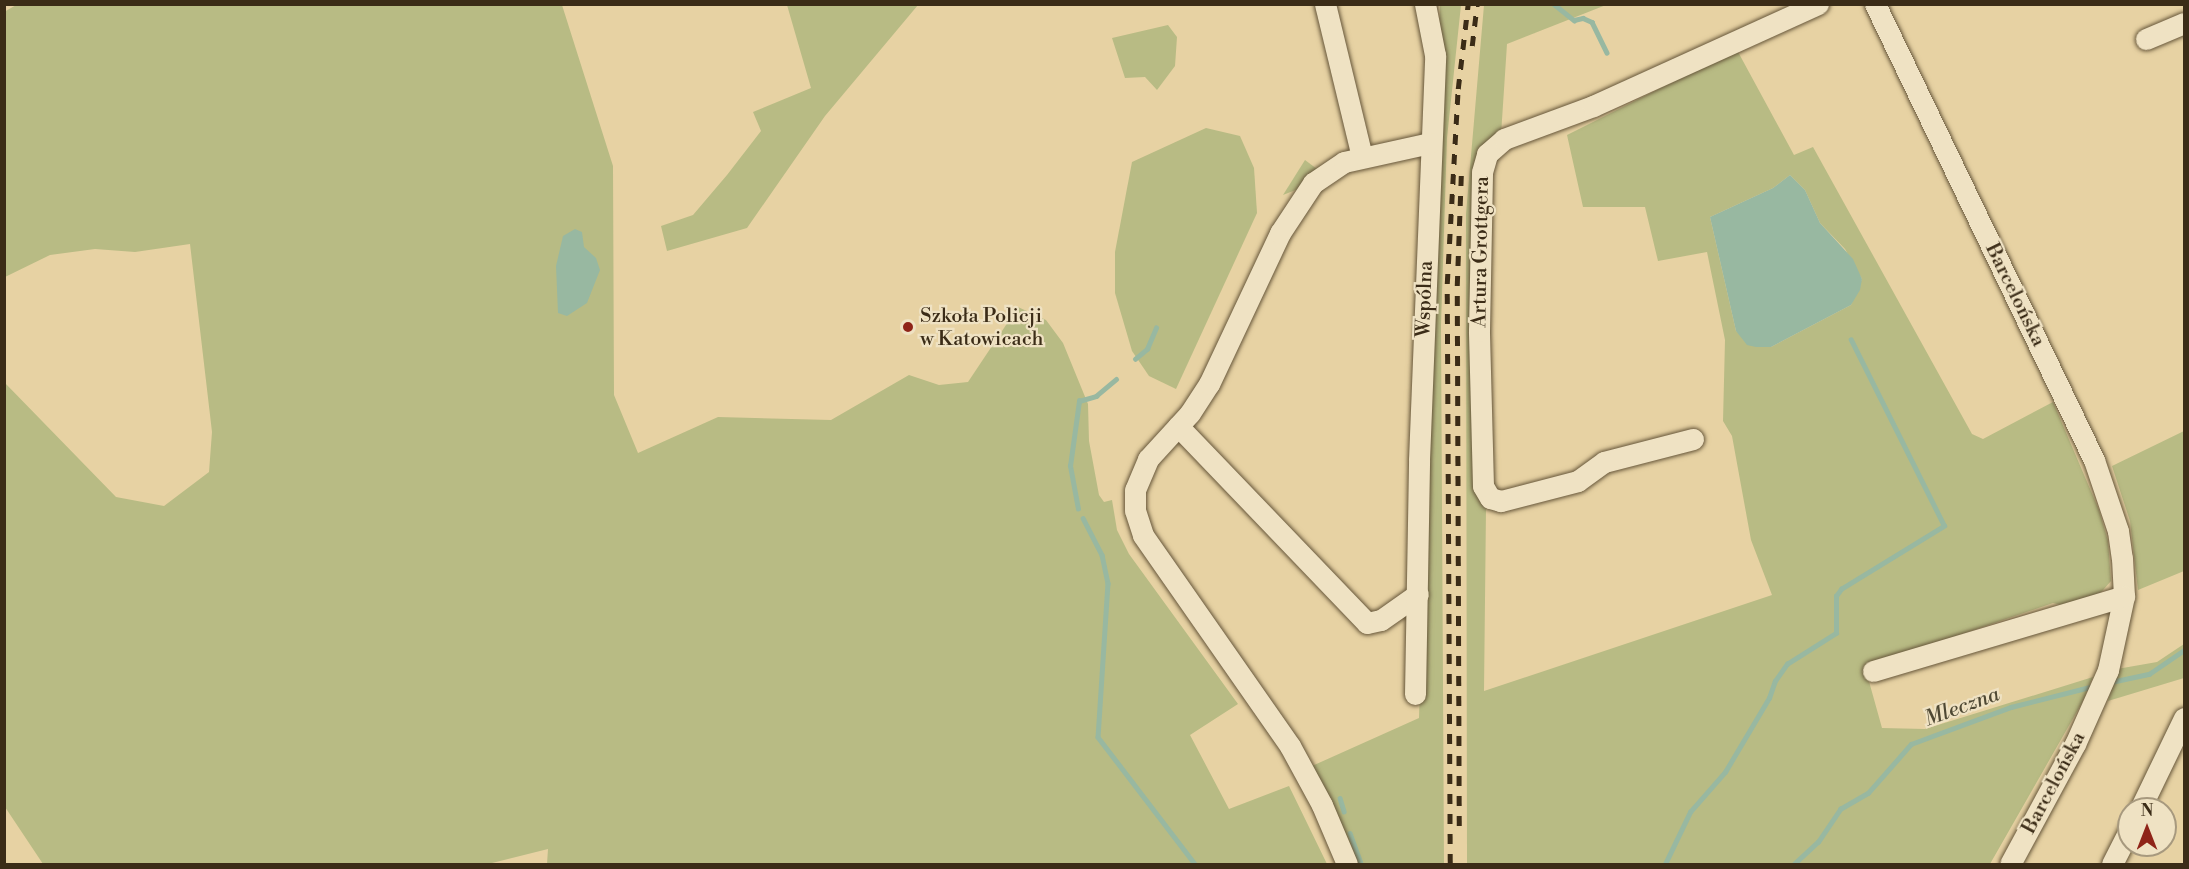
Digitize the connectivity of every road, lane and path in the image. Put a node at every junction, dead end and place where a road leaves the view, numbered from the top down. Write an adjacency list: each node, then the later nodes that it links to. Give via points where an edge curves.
1 (1325, 4): 8 (street)
2 (1425, 4): 7 (street, Wspólna, via 1435,54)
3 (1818, 4): 10 (street, Artura Grottgera, via 1593,106 1504,139 1487,154 1482,172 1479,331 1483,486 1490,498 1501,501 1578,481 1604,462)
4 (1875, 4): 12 (street, Barcelońska, via 2094,459 2118,531)
5 (2184, 23): 6 (street)
6 (2146, 39)
7 (1430, 143): 8 (street); 11 (street, Wspólna)
8 (1362, 157): 9 (street, via 1328,170 1295,207 1209,384)
9 (1178, 426): 11 (street, via 1367,623 1381,620); 17 (street, via 1148,459 1135,490 1135,510 1143,535 1290,747 1322,805)
10 (1693, 439)
11 (1418, 594): 14 (street, Wspólna)
12 (2124, 596): 13 (street); 18 (street, Barcelońska, via 2108,670 2095,703)
13 (1873, 671)
14 (1415, 694)
15 (2184, 717): 16 (street)
16 (2146, 797)
17 (1347, 864)
18 (2010, 864)

